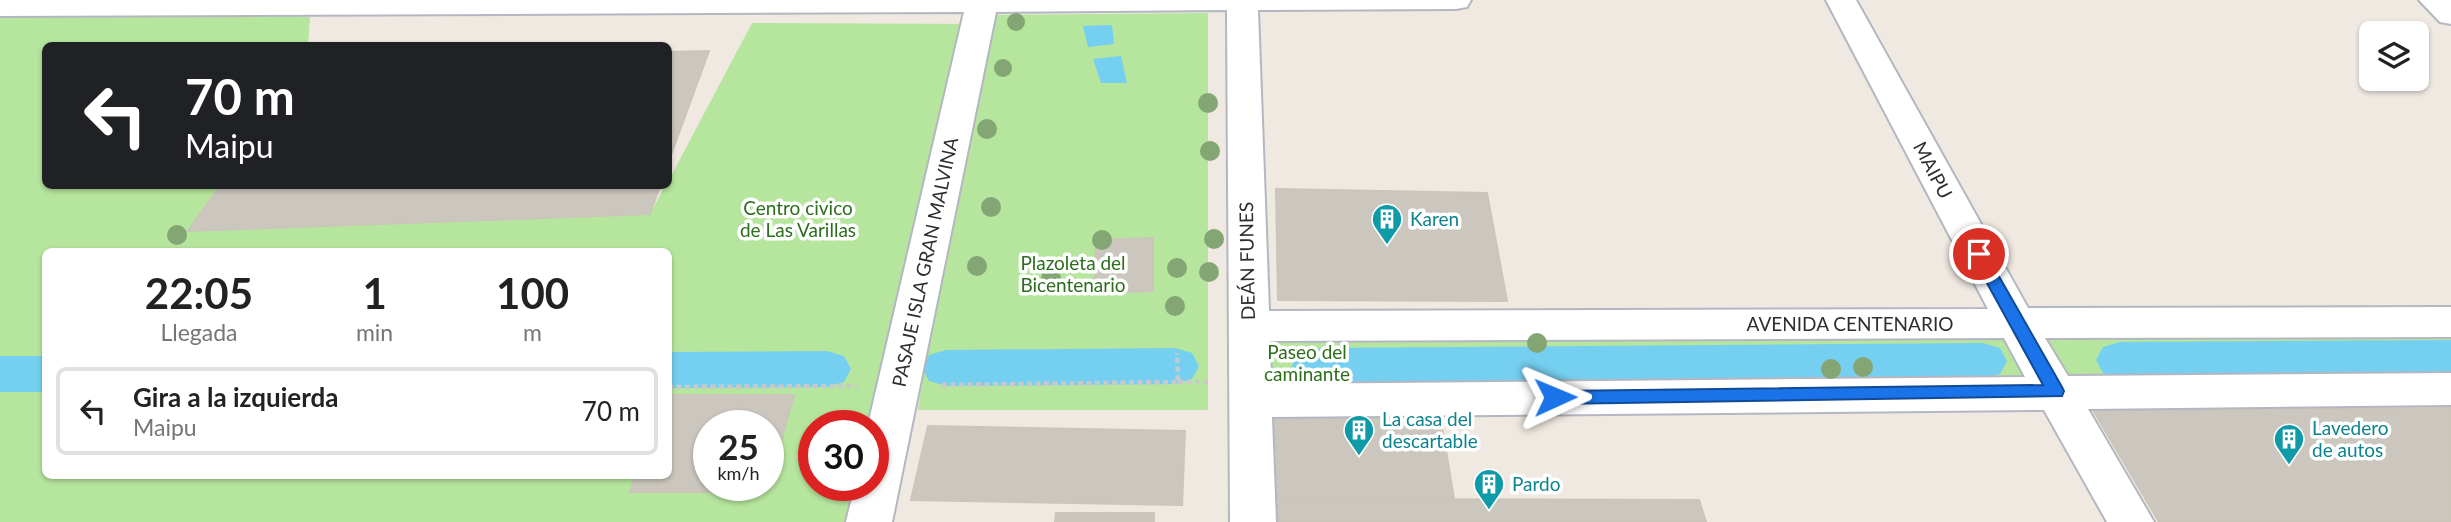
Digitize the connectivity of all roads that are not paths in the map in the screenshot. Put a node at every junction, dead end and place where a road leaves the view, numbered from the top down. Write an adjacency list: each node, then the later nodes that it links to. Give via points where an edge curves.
1 (1456, 0): 4 (street)
2 (1841, 0): 10 (street, MAIPU)
3 (2434, 0): 8 (street)
4 (1241, 1): 5 (street); 11 (street, DEÁN FUNES)
5 (982, 2): 6 (street); 15 (street, PASAJE ISLA GRAN MALVINA)
6 (576, 3): 7 (street)
7 (0, 7)
8 (2451, 15)
9 (2451, 322): 10 (street, AVENIDA CENTENARIO)
10 (2016, 324): 11 (street, AVENIDA CENTENARIO); 13 (street, MAIPU)
11 (1249, 326): 14 (street, DEÁN FUNES)
12 (2451, 389): 13 (street)
13 (2056, 391): 14 (street); 17 (street, MAIPU)
14 (1250, 401): 16 (street, DEÁN FUNES)
15 (869, 522)
16 (1253, 522)
17 (2131, 522)

